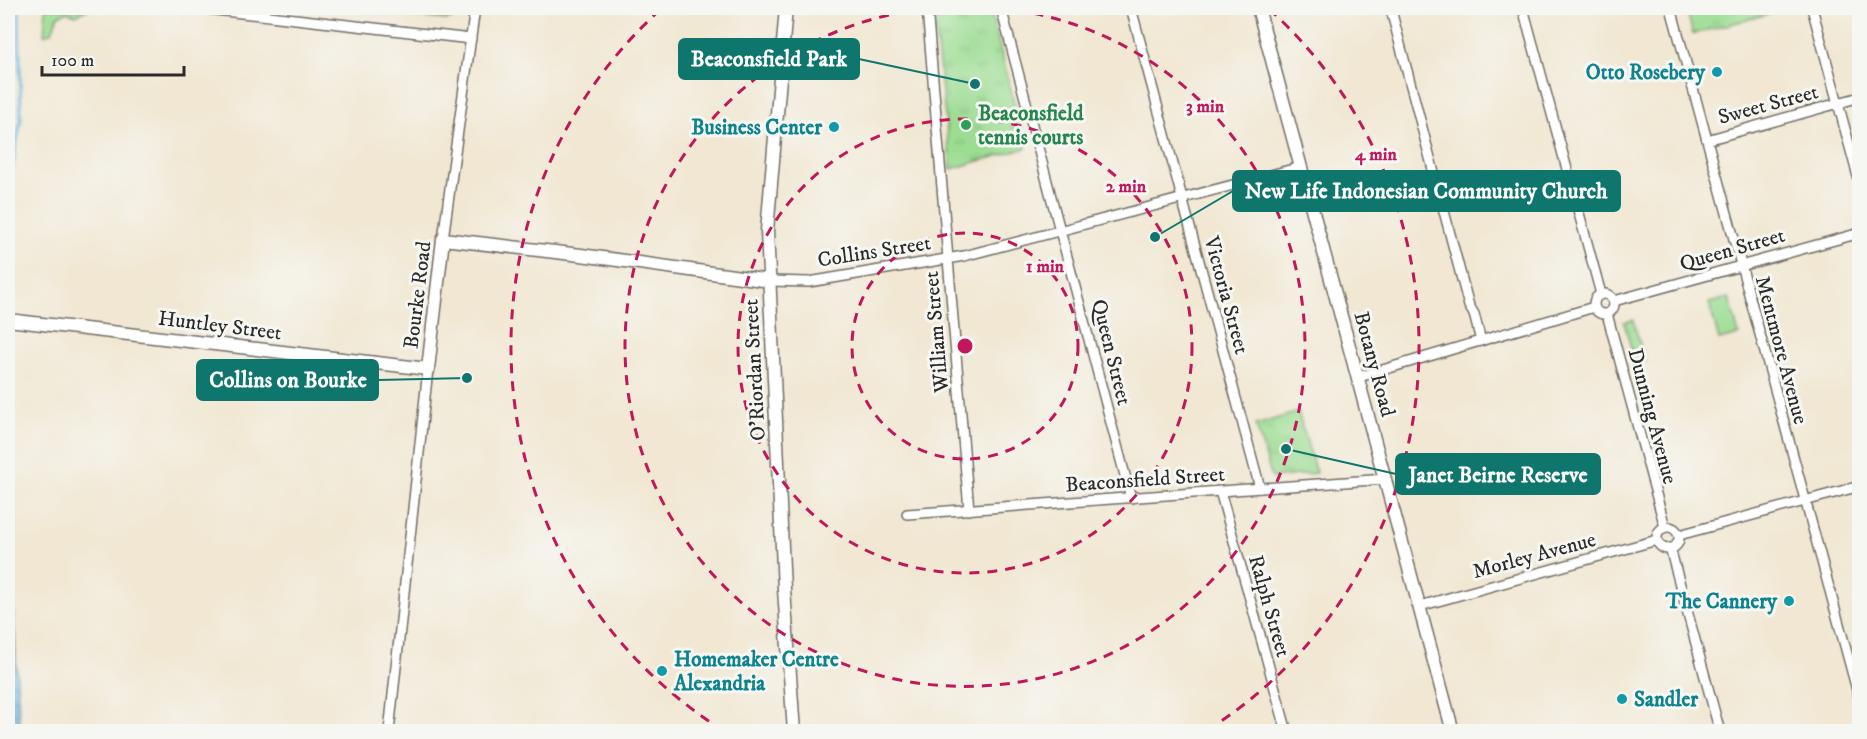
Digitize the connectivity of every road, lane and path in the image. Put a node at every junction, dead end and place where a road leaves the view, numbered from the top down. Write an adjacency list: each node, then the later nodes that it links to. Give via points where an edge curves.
1 (198, 8): 12 (street)
2 (475, 8): 12 (street, Bourke Road)
3 (786, 8): 24 (main road, O'Riordan Street, via 767,223)
4 (927, 8): 22 (street, William Street)
5 (1001, 8): 19 (street, Queen Street)
6 (1131, 8): 18 (street, Victoria Street)
7 (1258, 8): 16 (main road, Botany Road)
8 (1523, 8): 25 (street)
9 (1671, 8): 15 (street, Mentmore Avenue)
10 (1812, 8): 14 (street)
11 (1391, 10): 30 (street)
12 (471, 39): 21 (street, Bourke Road)
13 (1860, 98): 14 (street, Sweet Street)
14 (1838, 103): 15 (street, Sweet Street); 17 (street)
15 (1707, 140): 23 (street, Mentmore Avenue)
16 (1301, 166): 18 (street, Collins Street); 32 (main road, Botany Road)
17 (1860, 184)
18 (1182, 198): 19 (street, Collins Street); 35 (street, Victoria Street)
19 (1062, 230): 22 (street, Collins Street, via 1005,248); 37 (street, Queen Street)
20 (1860, 233): 23 (street, Queen Street)
21 (443, 240): 24 (main road, Collins Street); 31 (main road, Bourke Road)
22 (948, 259): 24 (street, Collins Street, via 808,282); 39 (street, William Street)
23 (1741, 266): 26 (street, Queen Street); 38 (street, Mentmore Avenue)
24 (770, 281): 48 (main road, O'Riordan Street)
25 (1601, 294): 26 (street); 27 (street)
26 (1614, 301): 28 (street)
27 (1594, 307): 28 (street, via 1600,314); 30 (street)
28 (1607, 314): 41 (street, Dunning Avenue)
29 (8, 320): 31 (main road, Huntley Street)
30 (1481, 341): 32 (street)
31 (428, 369): 47 (street, Bourke Road)
32 (1359, 378): 33 (main road, Botany Road)
33 (1386, 479): 35 (street, Beaconsfield Street); 45 (main road, Botany Road)
34 (1860, 486): 38 (street)
35 (1260, 488): 36 (street, Beaconsfield Street)
36 (1220, 491): 37 (street, Beaconsfield Street); 49 (street, Ralph Street)
37 (1131, 498): 39 (street, Beaconsfield Street)
38 (1805, 501): 42 (street); 46 (street, Mentmore Avenue)
39 (969, 510): 40 (street, Beaconsfield Street)
40 (907, 514)
41 (1665, 527): 42 (street, via 1675,529); 43 (street)
42 (1678, 535): 44 (street)
43 (1657, 540): 44 (street, via 1662,547); 45 (street, Morley Avenue)
44 (1671, 548): 51 (street)
45 (1420, 606): 50 (main road, Botany Road)
46 (1860, 701)
47 (388, 732)
48 (794, 732)
49 (1287, 732)
50 (1453, 732)
51 (1720, 732)

